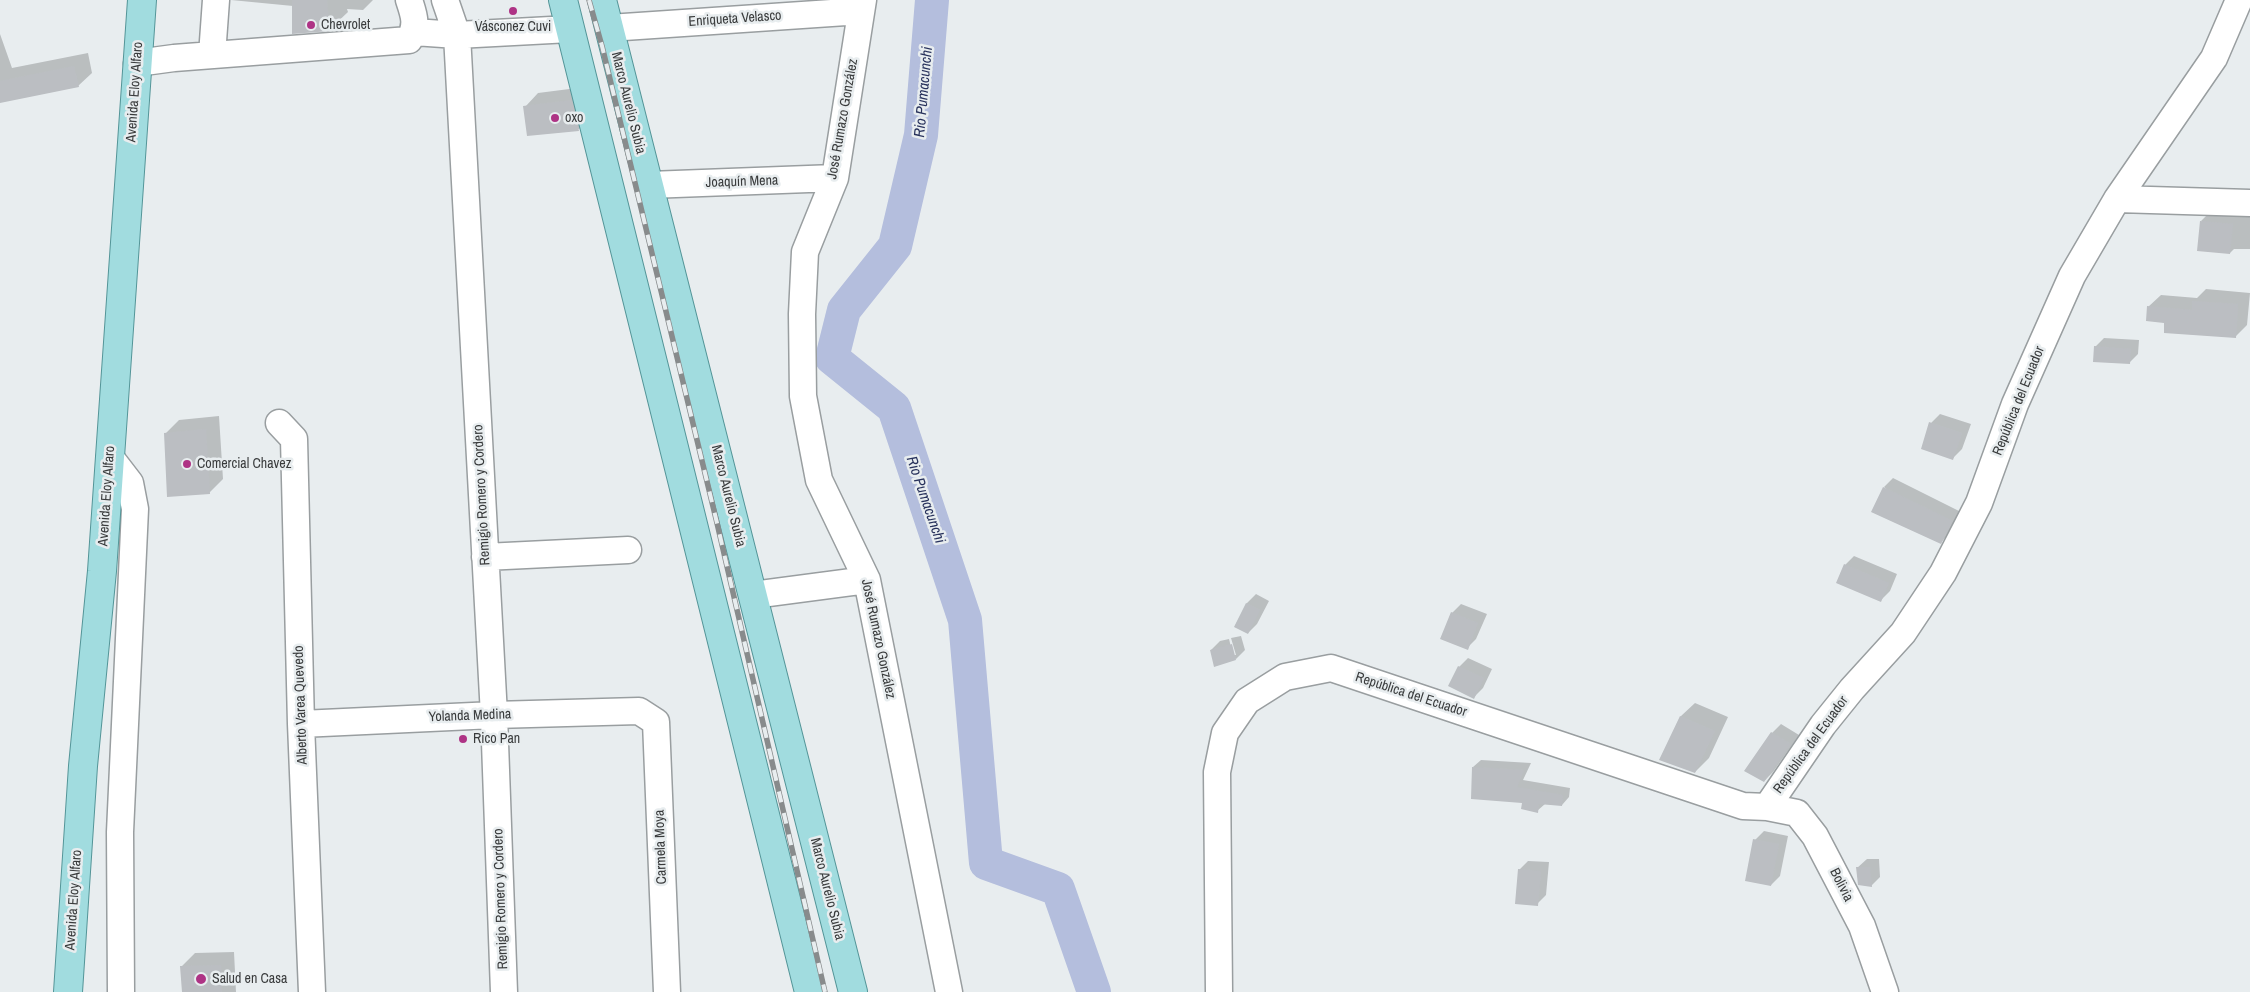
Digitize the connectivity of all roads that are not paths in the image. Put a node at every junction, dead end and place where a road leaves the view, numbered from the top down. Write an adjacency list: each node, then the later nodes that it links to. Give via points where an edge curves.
1 (142, 0): 14 (main road, Avenida Eloy Alfaro)
2 (216, 0): 13 (street)
3 (409, 0): 11 (street, via 416,22)
4 (445, 0): 12 (street, Remigio Romero y Cordero)
5 (563, 0): 10 (main road)
6 (602, 0): 9 (main road, Marco Aurelio Subia)
7 (2239, 0): 17 (street, República del Ecuador, via 2214,58)
8 (862, 5): 9 (street, Enriqueta Velasco); 15 (street, José Rumazo González)
9 (610, 28): 16 (main road, Marco Aurelio Subia)
10 (570, 29): 12 (street); 34 (main road)
11 (414, 32): 12 (street); 13 (street, via 409,40)
12 (457, 35): 22 (street, Remigio Romero y Cordero)
13 (212, 55): 14 (street)
14 (137, 63): 20 (main road, Avenida Eloy Alfaro)
15 (835, 178): 16 (street, Joaquín Mena); 23 (street, José Rumazo González, via 805,252 803,396 819,480)
16 (649, 185): 24 (main road, Marco Aurelio Subia)
17 (2117, 199): 18 (street); 28 (street, República del Ecuador, via 2072,276 2015,404 1979,503 1943,573 1903,633 1823,725)
18 (2250, 203)
19 (280, 423): 27 (street, Alberto Varea Quevedo, via 294,439)
20 (110, 458): 29 (main road, Avenida Eloy Alfaro); 30 (street, via 130,483 135,509 120,832)
21 (628, 550): 22 (street)
22 (485, 557): 26 (street, Remigio Romero y Cordero)
23 (867, 580): 24 (street); 36 (street, José Rumazo González)
24 (753, 595): 35 (main road, Marco Aurelio Subia)
25 (639, 711): 26 (street, Yolanda Medina); 33 (street, Carmela Moya, via 656,722)
26 (494, 715): 27 (street, Yolanda Medina); 32 (street, Remigio Romero y Cordero)
27 (301, 724): 31 (street, Alberto Varea Quevedo)
28 (1767, 807): 37 (street, República del Ecuador, via 1743,806 1331,668 1285,677 1247,701 1225,733 1217,772); 38 (street, Bolivia, via 1797,813 1816,836 1862,926)
29 (68, 992)
30 (121, 992)
31 (312, 992)
32 (504, 992)
33 (667, 992)
34 (809, 992)
35 (853, 992)
36 (949, 992)
37 (1219, 992)
38 (1885, 992)

